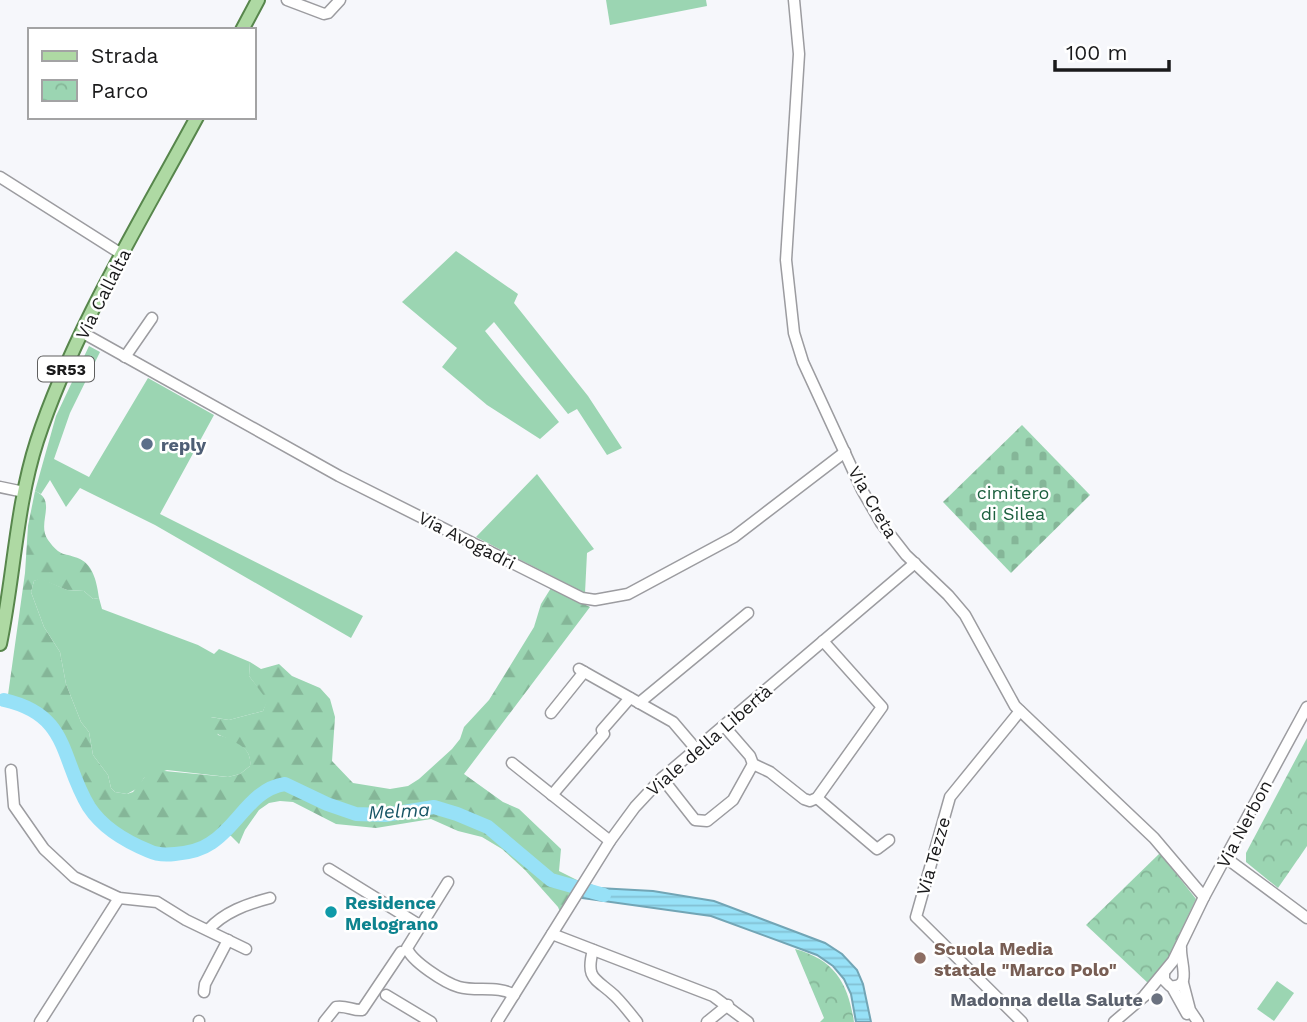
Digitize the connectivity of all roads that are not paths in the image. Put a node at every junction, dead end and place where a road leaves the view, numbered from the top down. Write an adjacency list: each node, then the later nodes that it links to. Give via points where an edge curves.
1 (258, 0): 6 (main road)
2 (275, 0): 3 (street)
3 (287, 0): 4 (street, via 324,14)
4 (340, 0)
5 (794, 0): 13 (street, Via Creta, via 799,54 787,223 788,294 797,348)
6 (244, 28)
7 (196, 119): 9 (main road, Via Callalta / SR53)
8 (0, 177): 9 (street)
9 (123, 255): 11 (main road, Via Callalta / SR53)
10 (152, 318): 12 (street)
11 (83, 333): 12 (street, Via Avogadri); 15 (main road, Via Callalta / SR53, via 37,442)
12 (125, 357): 13 (street, Via Avogadri, via 339,476 582,598 595,600 628,594 734,537)
13 (845, 452): 16 (street, Via Creta, via 886,530)
14 (0, 488): 15 (street)
15 (24, 492): 19 (main road, Via Callalta / SR53)
16 (915, 563): 18 (street, Viale della Libertà); 22 (street, Via Creta, via 965,615)
17 (748, 613): 20 (street)
18 (823, 641): 24 (street, Viale della Libertà); 31 (street, via 882,707)
19 (0, 644)
20 (634, 700): 23 (street, via 581,670); 25 (street, via 673,722); 30 (street, via 602,730 604,734)
21 (1307, 707): 34 (street, Via Nerbon)
22 (1020, 711): 37 (street, Via Creta, via 1154,838); 63 (street, Via Tezze, via 950,797 916,917)
23 (551, 713)
24 (724, 726): 25 (street, Viale della Libertà); 27 (street)
25 (696, 749): 29 (street, Viale della Libertà)
26 (512, 763): 30 (street)
27 (753, 764): 29 (street, via 733,800 707,821 695,820); 31 (street, via 804,799)
28 (11, 770): 38 (street, via 14,806 44,849 74,877)
29 (662, 778): 33 (street, Viale della Libertà)
30 (552, 795): 33 (street)
31 (817, 798): 32 (street, via 877,849)
32 (889, 840)
33 (610, 841): 43 (street, Viale della Libertà)
34 (1226, 858): 37 (street, Via Nerbon); 40 (street)
35 (329, 869): 41 (street)
36 (448, 882): 41 (street)
37 (1204, 897): 45 (street, Via Nerbon)
38 (119, 898): 42 (street, via 157,902); 56 (street)
39 (270, 898): 42 (street, via 237,909)
40 (1307, 918)
41 (421, 926): 47 (street)
42 (208, 930): 44 (street)
43 (552, 934): 48 (street); 54 (street, Viale della Libertà)
44 (228, 940): 46 (street); 52 (street)
45 (1182, 941): 49 (street, Via Nerbon); 50 (street, Via Nerbon)
46 (246, 949)
47 (404, 950): 54 (street, via 458,987); 57 (street, via 362,1010 336,1007)
48 (593, 950): 55 (street); 60 (street, via 592,976)
49 (1182, 970): 50 (street, via 1177,966); 51 (street, Via Nerbon)
50 (1168, 978): 51 (street); 64 (street); 65 (street)
51 (1183, 983): 65 (street, Via Nerbon)
52 (204, 992)
53 (386, 995): 58 (street)
54 (514, 995): 59 (street, Viale della Libertà)
55 (727, 1005): 61 (street); 62 (street)
56 (40, 1022)
57 (324, 1022)
58 (431, 1022)
59 (497, 1022)
60 (637, 1022)
61 (707, 1022)
62 (748, 1022)
63 (1022, 1022)
64 (1114, 1022)
65 (1196, 1022)

